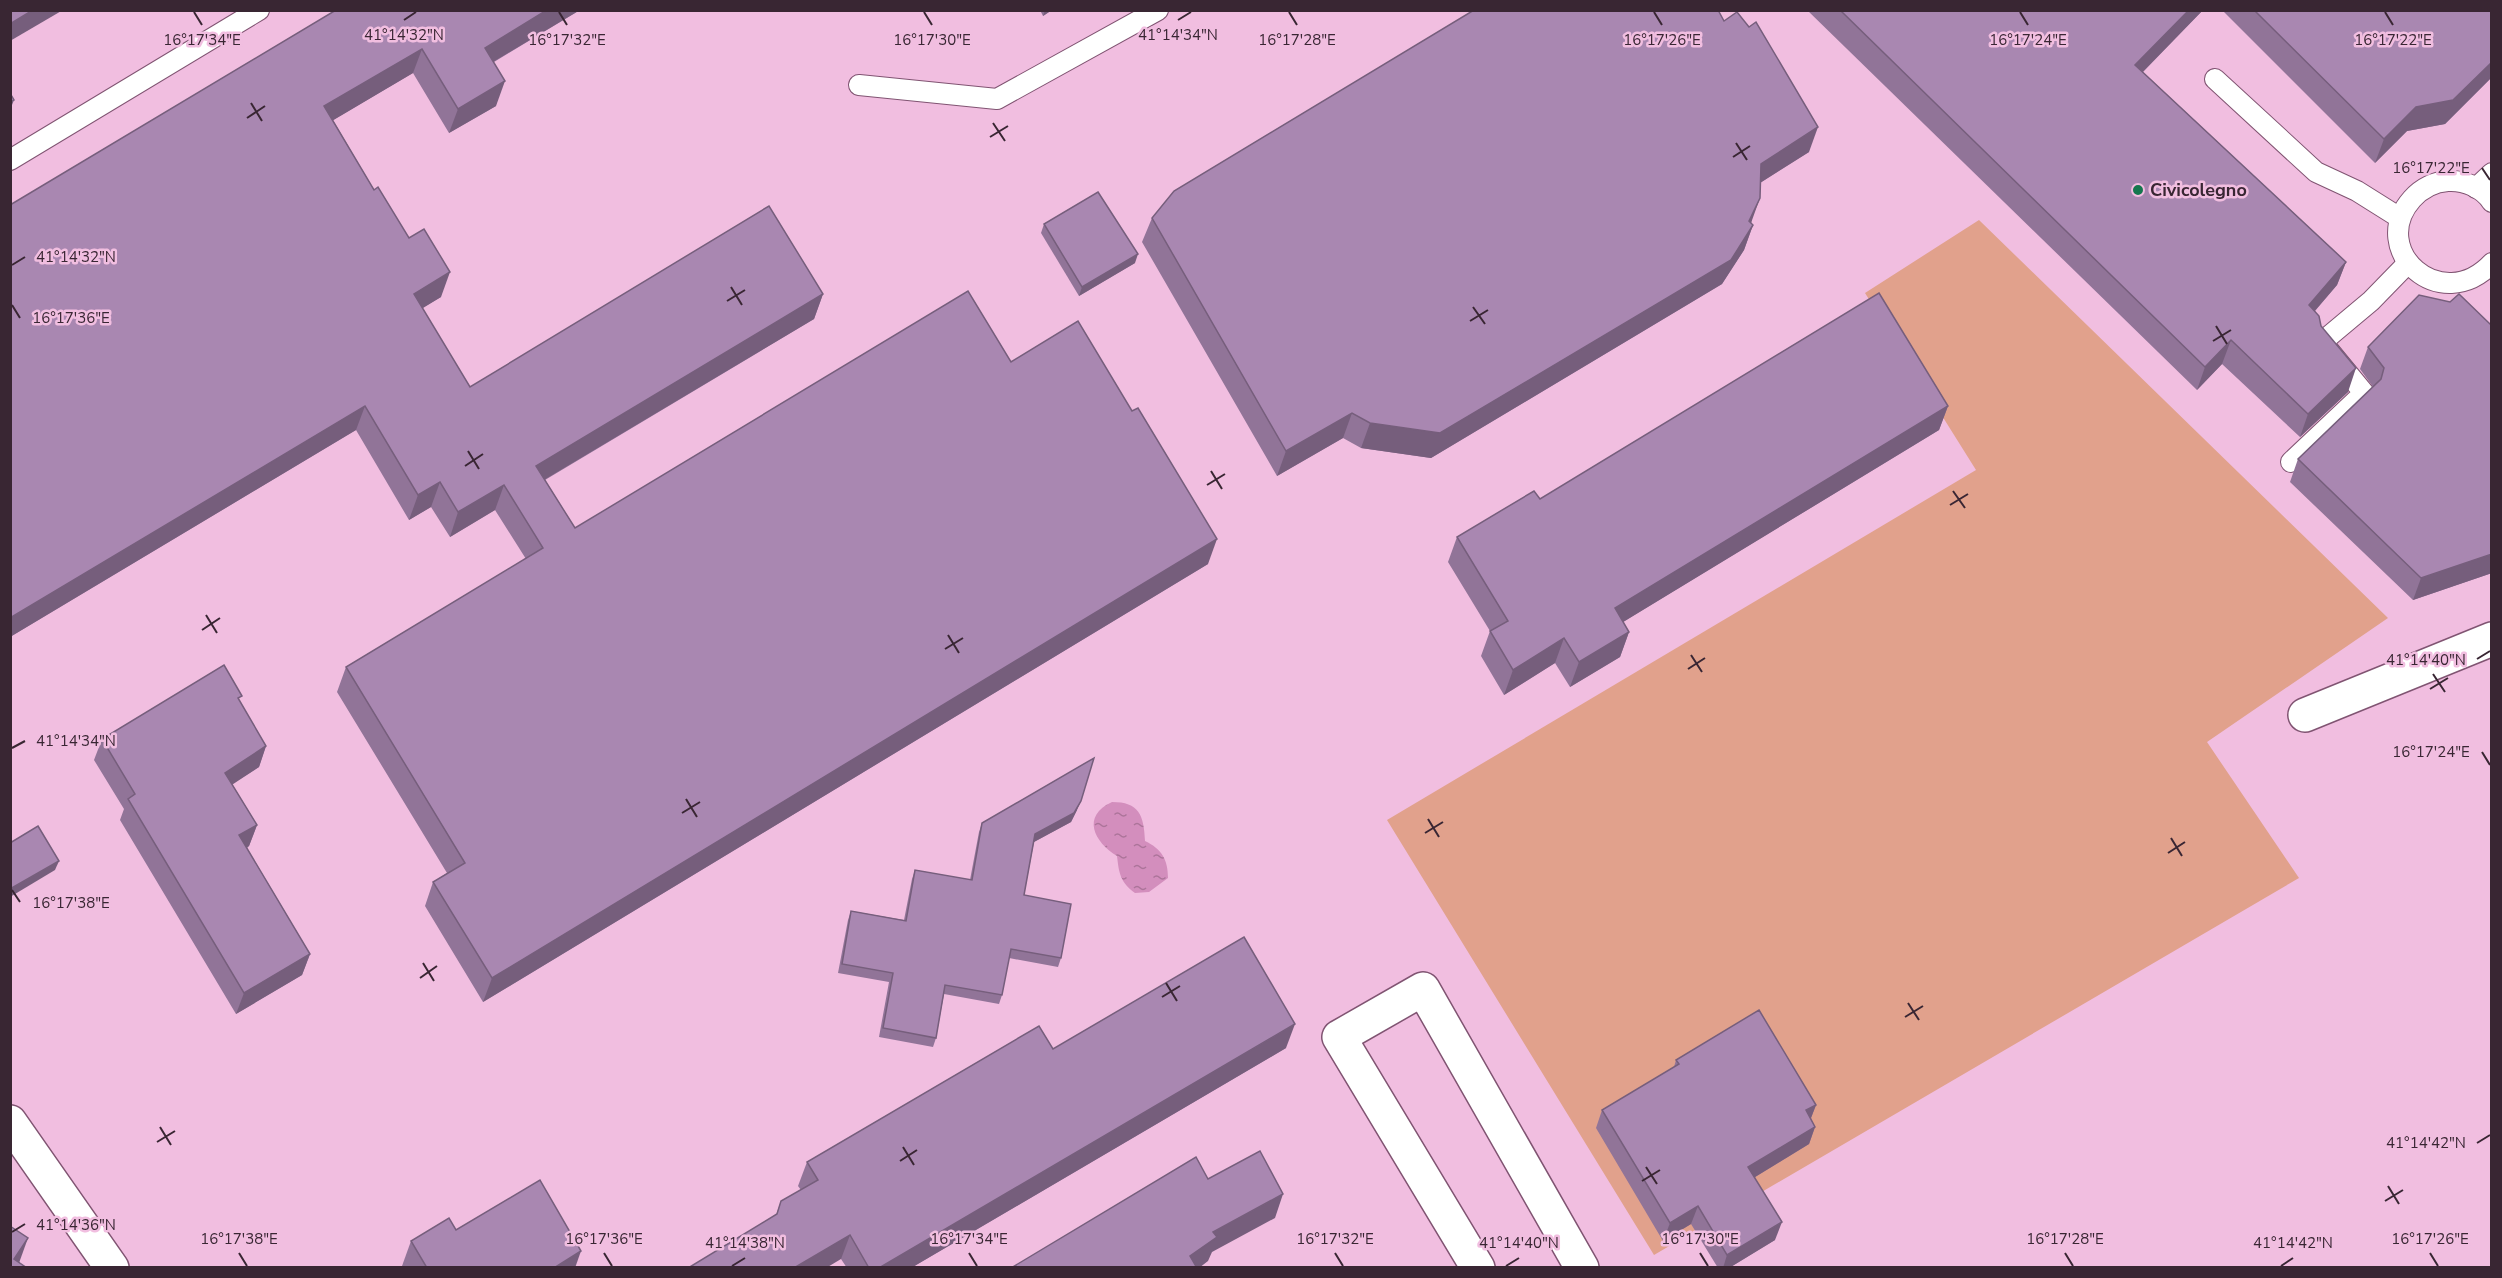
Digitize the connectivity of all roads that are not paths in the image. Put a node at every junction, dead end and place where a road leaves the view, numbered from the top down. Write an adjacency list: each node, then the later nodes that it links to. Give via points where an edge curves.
1 (259, 10): 5 (lane)
2 (1158, 10): 4 (lane, via 997,99)
3 (2215, 79): 9 (lane, via 2316,172 2357,191)
4 (859, 86)
5 (10, 160)
6 (2492, 173): 7 (lane)
7 (2476, 188): 8 (lane); 9 (lane, via 2462,182 2431,184 2418,192)
8 (2492, 202)
9 (2400, 218): 10 (lane, via 2398,233)
10 (2408, 263): 11 (lane, via 2420,275 2451,284 2468,281); 12 (lane, via 2371,302 2322,342 2364,393)
11 (2492, 263)
12 (2291, 462)
13 (2492, 639): 14 (street)
14 (2305, 716)
15 (10, 1122): 16 (street)
16 (112, 1268)
17 (1479, 1268): 18 (street, via 1339,1036 1423,990)
18 (1582, 1268)

